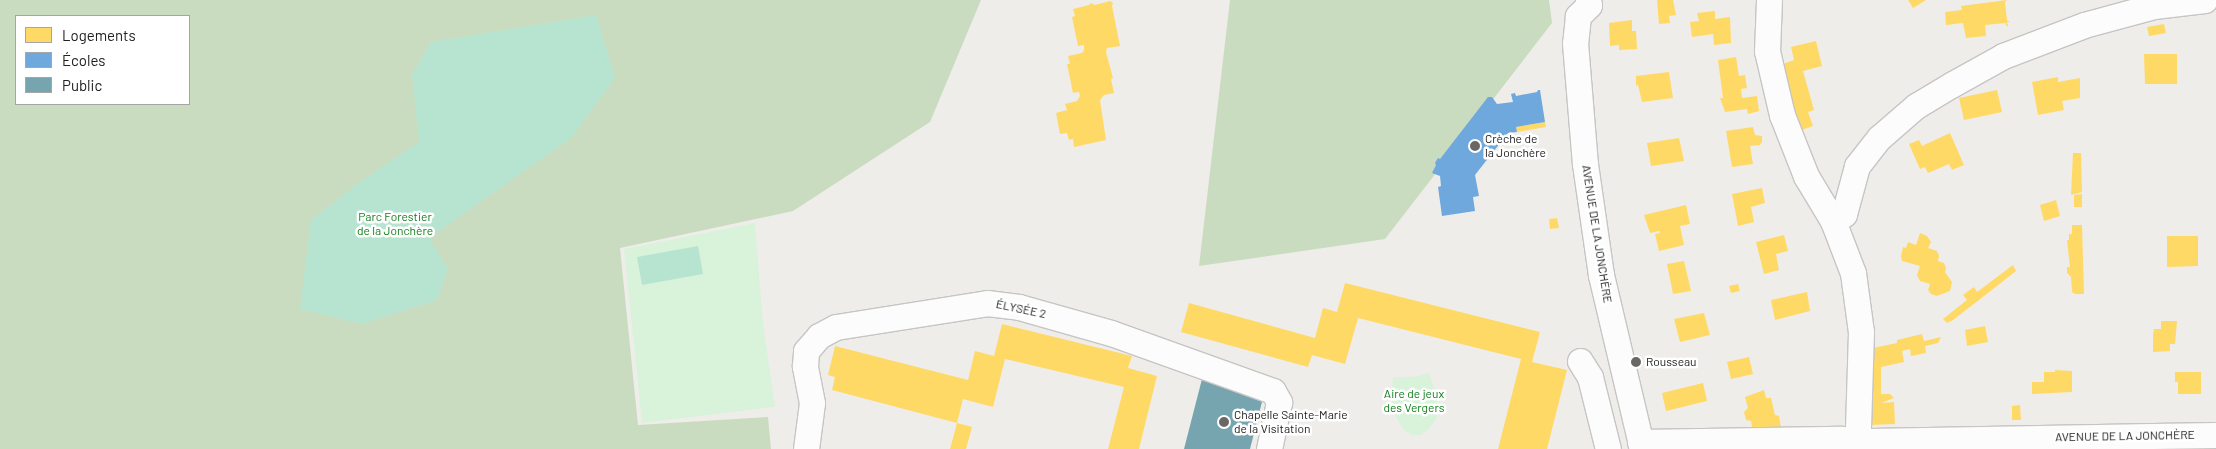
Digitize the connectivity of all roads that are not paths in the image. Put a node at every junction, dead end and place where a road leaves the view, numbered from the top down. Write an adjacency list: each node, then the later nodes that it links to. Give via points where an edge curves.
1 (1769, 0): 7 (street, via 1767,51 1782,115 1806,176)
2 (2125, 0): 5 (street)
3 (2205, 0): 5 (street)
4 (1577, 5): 11 (street, AVENUE DE LA JONCHÈRE, via 1575,43 1585,164 1601,275)
5 (2154, 6): 6 (street)
6 (2102, 10): 7 (street, via 2003,56 1916,106 1879,138 1858,166 1844,214)
7 (1833, 221): 10 (street, via 1853,273 1861,332)
8 (1580, 361): 14 (street, via 1590,376)
9 (2216, 434): 10 (street, AVENUE DE LA JONCHÈRE)
10 (1855, 444): 11 (street, AVENUE DE LA JONCHÈRE)
11 (1641, 445)
12 (806, 449): 13 (street, ÉLYSÉE 2, via 812,403 804,366 806,351 819,336 836,327 987,303 1019,306 1111,333 1273,391 1279,402)
13 (1270, 449)
14 (1608, 449)

